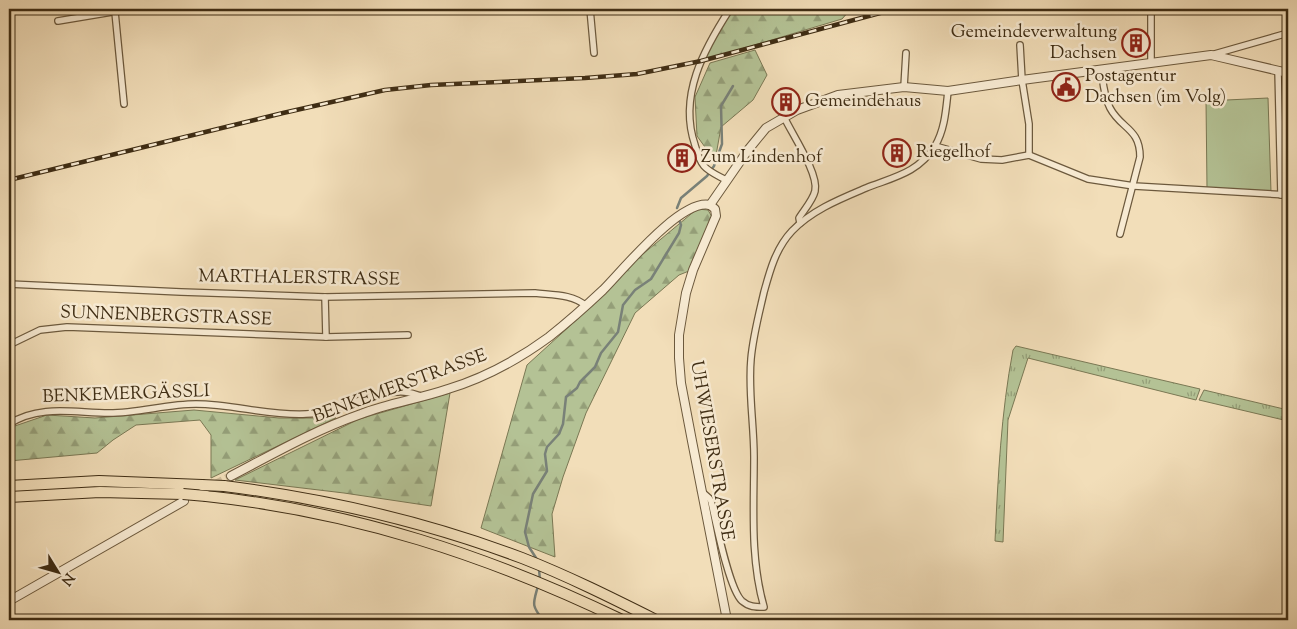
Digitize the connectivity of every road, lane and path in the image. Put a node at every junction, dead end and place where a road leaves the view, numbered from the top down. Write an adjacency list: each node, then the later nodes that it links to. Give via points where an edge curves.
1 (130, 9): 5 (street)
2 (590, 9): 9 (street)
3 (730, 9): 23 (street, via 703,54 688,113 700,159 704,166)
4 (1152, 9): 12 (street)
5 (115, 12): 6 (street); 19 (street)
6 (58, 21)
7 (1288, 33): 11 (street)
8 (1020, 45): 16 (street)
9 (594, 53)
10 (906, 53): 17 (street)
11 (1211, 55): 12 (street); 14 (street)
12 (1151, 63): 13 (street)
13 (1100, 69): 16 (street); 24 (street, via 1110,107 1139,143 1140,158)
14 (1278, 70): 15 (street); 25 (street)
15 (1288, 73)
16 (1022, 80): 18 (street); 22 (street, via 1029,124)
17 (904, 87): 18 (street); 20 (street, via 838,95)
18 (948, 91): 21 (street, via 945,119)
19 (124, 104)
20 (784, 117): 23 (street, via 760,134); 28 (street, via 816,184 814,194 798,218)
21 (935, 146): 22 (street, via 981,159 1002,160); 28 (street, via 913,170 817,210)
22 (1029, 155): 24 (street, via 1088,178)
23 (726, 180): 27 (street)
24 (1134, 186): 25 (street); 29 (street)
25 (1281, 195): 26 (street)
26 (1288, 195)
27 (710, 205): 32 (street, BENKEMERSTRASSE, via 700,204 669,223); 40 (street, UHWIESERSTRASSE, via 716,216 693,270 679,334 681,383)
28 (800, 222): 40 (street, via 784,241 771,266 751,360 754,545 764,607 749,606 738,596 711,502)
29 (1120, 234)
30 (9, 284): 31 (street, MARTHALERSTRASSE)
31 (325, 297): 32 (street, MARTHALERSTRASSE, via 535,293 565,296); 34 (street)
32 (586, 306): 36 (street, BENKEMERSTRASSE, via 513,360 468,382)
33 (408, 336): 34 (street, SUNNENBERGSTRASSE)
34 (326, 338): 35 (street, SUNNENBERGSTRASSE, via 67,327 40,330)
35 (9, 345)
36 (423, 397): 37 (street, BENKEMERGÄSSLI, via 392,392 308,414 279,415 197,404 124,413 52,410); 38 (street, BENKEMERSTRASSE, via 342,421)
37 (9, 424)
38 (230, 476)
39 (9, 486): 45 (highway, bridge, via 113,481 202,484 290,495 355,508 487,546 550,570)
40 (701, 491): 46 (street, UHWIESERSTRASSE)
41 (9, 497): 42 (highway, via 100,492)
42 (184, 497): 43 (street); 44 (highway, bridge, via 206,496 268,504 335,516 401,534 482,560)
43 (9, 601)
44 (622, 620)
45 (656, 620)
46 (727, 620)

